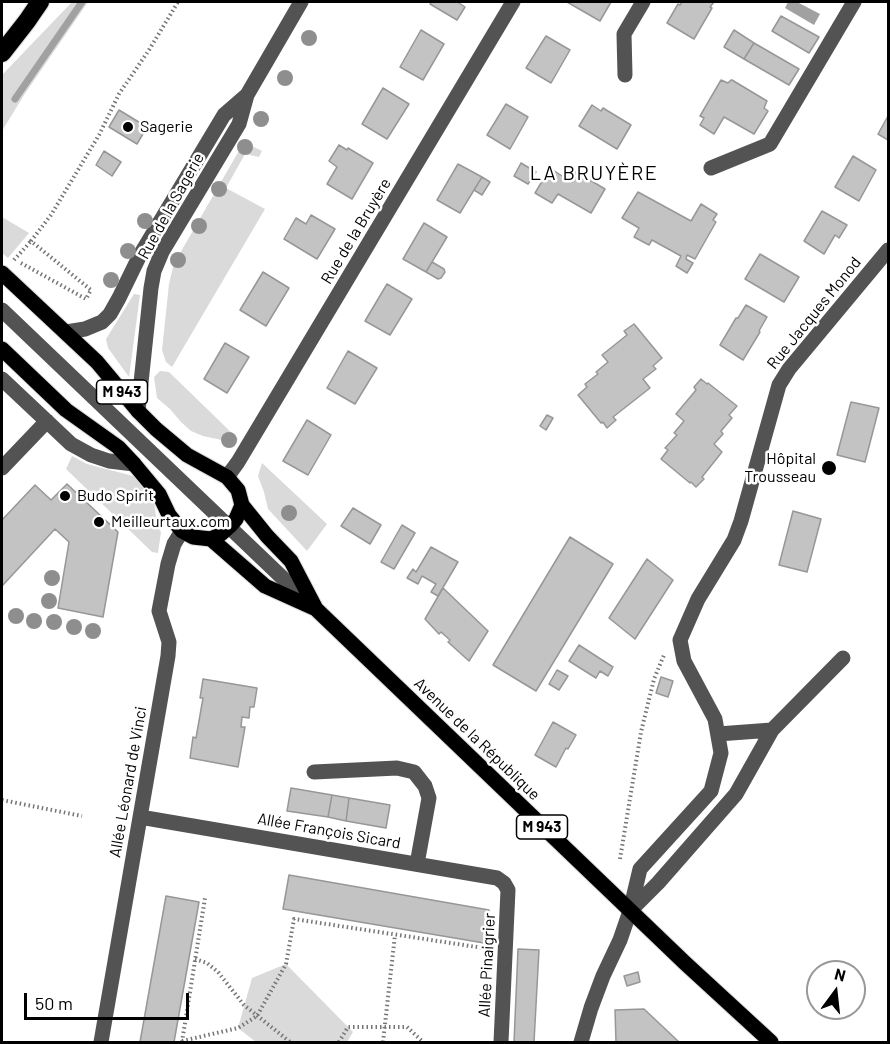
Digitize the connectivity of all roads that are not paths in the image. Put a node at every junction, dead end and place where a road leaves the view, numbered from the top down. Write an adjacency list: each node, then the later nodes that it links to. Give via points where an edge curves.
1 (40, 2): 6 (highway)
2 (301, 2): 8 (street, Rue de la Sagerie)
3 (513, 2): 20 (street, Rue de la Bruyère)
4 (643, 2): 7 (street, via 624,33)
5 (854, 2): 9 (street, via 770,144)
6 (2, 53)
7 (625, 75)
8 (247, 95): 13 (street, Rue de la Sagerie, via 224,115 140,255 110,314 85,329); 16 (street, Rue de la Sagerie, via 239,124 154,271)
9 (711, 168)
10 (888, 250): 28 (street, Rue Jacques Monod, via 779,385 741,522 680,640 684,661 715,719)
11 (5, 270): 13 (main road, M 943)
12 (2, 310): 22 (street)
13 (66, 332): 16 (main road, M 943)
14 (2, 349): 18 (main road, M 943, via 66,410 118,447)
15 (2, 379): 17 (street)
16 (138, 411): 20 (main road, M 943, via 187,455)
17 (47, 421): 18 (street, via 71,444 91,455); 19 (street)
18 (134, 464): 23 (main road, M 943)
19 (2, 468)
20 (227, 477): 21 (main road, Avenue de la République / M 943, via 238,490)
21 (242, 505): 22 (main road); 25 (main road, Avenue de la République / M 943, via 291,561)
22 (230, 526): 24 (main road); 25 (street)
23 (182, 531): 24 (main road, Avenue de la République / M 943); 30 (street, Allée Léonard de Vinci, via 168,564 159,611 169,647)
24 (211, 539): 25 (main road, Avenue de la République / M 943, via 265,586)
25 (316, 609): 33 (main road, Avenue de la République / M 943)
26 (843, 658): 27 (street)
27 (772, 730): 28 (street); 33 (street, via 736,794)
28 (718, 734): 33 (street, via 721,753 711,791 640,869)
29 (314, 772): 31 (street, via 397,768 414,772 429,798)
30 (140, 817): 31 (street, Allée François Sicard); 34 (street, Allée Léonard de Vinci)
31 (417, 864): 32 (street, Allée François Sicard, via 497,878)
32 (508, 890): 35 (street, Allée Pinaigrier)
33 (630, 911): 36 (street); 37 (main road, Avenue de la République / M 943)
34 (101, 1042)
35 (501, 1042)
36 (581, 1042)
37 (771, 1042)

